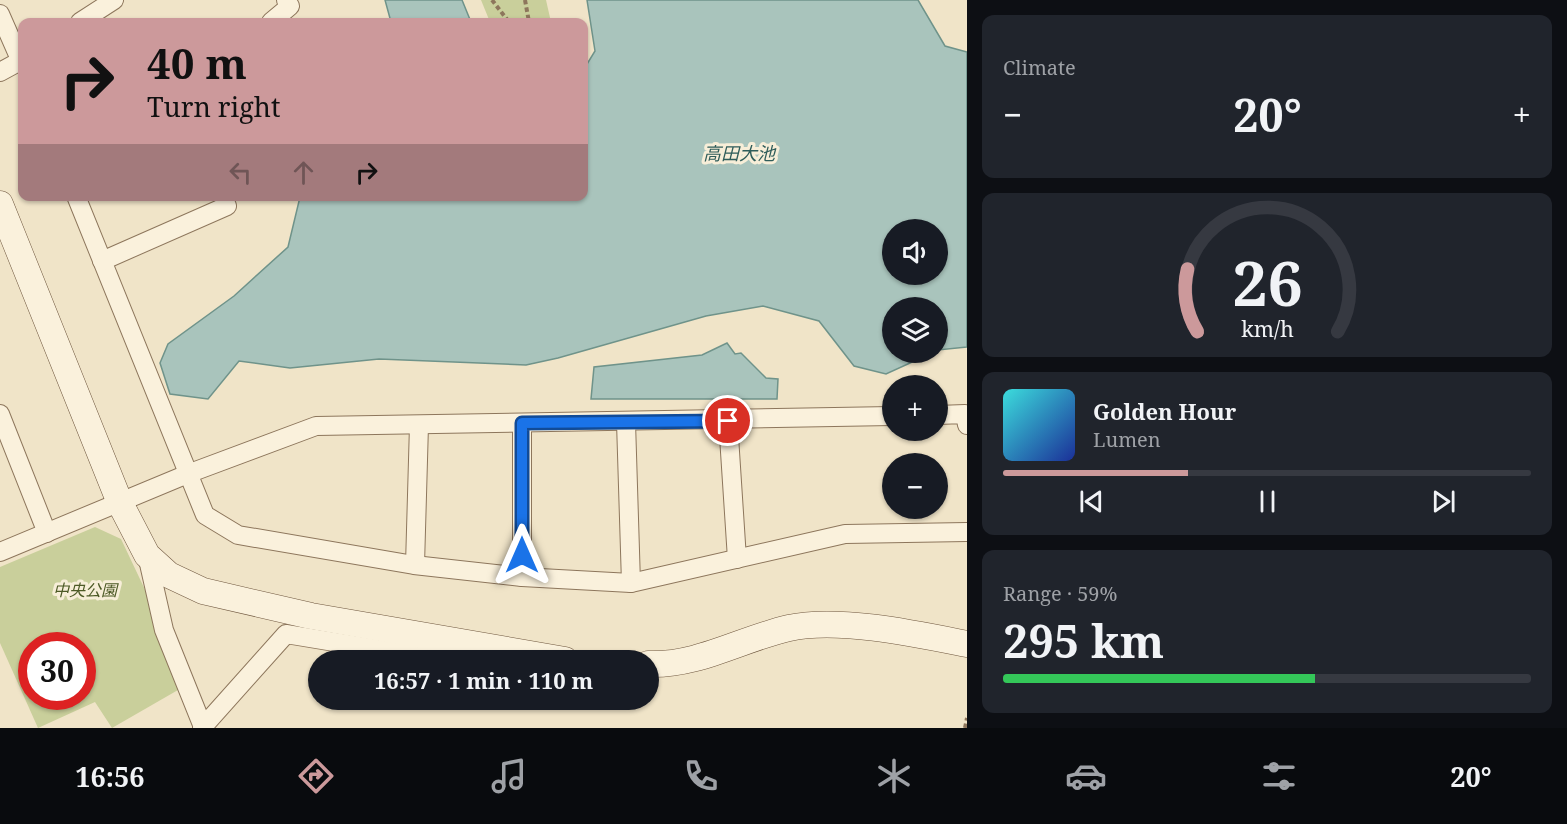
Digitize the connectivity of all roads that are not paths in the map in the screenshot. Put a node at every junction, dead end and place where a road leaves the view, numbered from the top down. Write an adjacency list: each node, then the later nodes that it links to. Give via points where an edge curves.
1 (114, 0): 4 (street)
2 (286, 0): 5 (street, via 290,6)
3 (0, 14): 6 (street)
4 (86, 18)
5 (276, 18)
6 (18, 52)
7 (18, 63): 8 (street)
8 (0, 72)
9 (78, 201): 12 (street)
10 (225, 201): 12 (street, via 227,206)
11 (0, 204): 22 (street)
12 (102, 261): 21 (street)
13 (0, 414): 24 (street)
14 (948, 415): 20 (street, via 965,414)
15 (882, 416): 16 (street)
16 (728, 421): 17 (street); 27 (street)
17 (626, 422): 18 (street); 30 (street)
18 (522, 423): 19 (street); 29 (street)
19 (420, 425): 21 (street, via 316,426); 28 (street)
20 (967, 425)
21 (190, 473): 22 (street); 28 (street, via 205,515 238,535)
22 (120, 503): 24 (street); 26 (street)
23 (967, 532): 27 (street, via 845,534)
24 (47, 533): 25 (street)
25 (0, 552)
26 (147, 555): 33 (street, via 169,575 203,591 311,616); 35 (street, via 164,630)
27 (737, 559): 30 (street)
28 (415, 565): 29 (street)
29 (522, 577): 30 (street)
30 (630, 583)
31 (967, 644): 34 (street, via 850,626 791,627)
32 (382, 650): 35 (street, via 286,634)
33 (507, 650)
34 (659, 666)
35 (202, 727)

